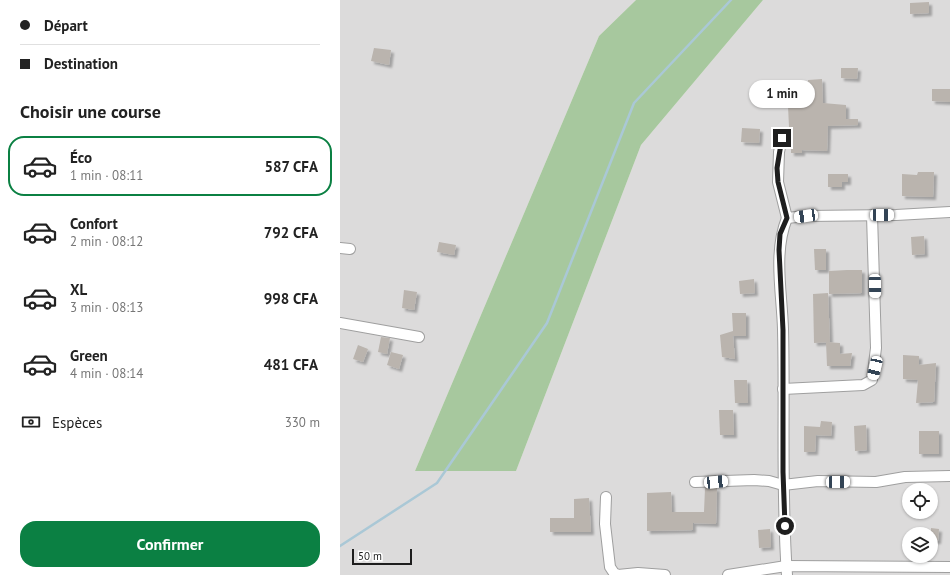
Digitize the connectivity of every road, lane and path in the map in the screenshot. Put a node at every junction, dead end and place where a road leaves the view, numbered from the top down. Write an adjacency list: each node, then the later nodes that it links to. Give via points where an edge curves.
1 (782, 138): 4 (street, via 778,182)
2 (950, 212): 3 (street)
3 (872, 215): 4 (street); 7 (street, via 876,348 872,380 863,385)
4 (787, 218): 7 (street, via 780,234 779,250)
5 (340, 323): 6 (street)
6 (420, 337)
7 (783, 389): 10 (street)
8 (950, 476): 10 (street, via 905,477 876,482 818,481)
9 (695, 482): 10 (street, via 754,480)
10 (783, 485): 13 (street)
11 (606, 497): 14 (street, via 605,524 610,567 614,573)
12 (950, 567): 13 (street)
13 (786, 570): 15 (street)
14 (665, 575)
15 (728, 575)

